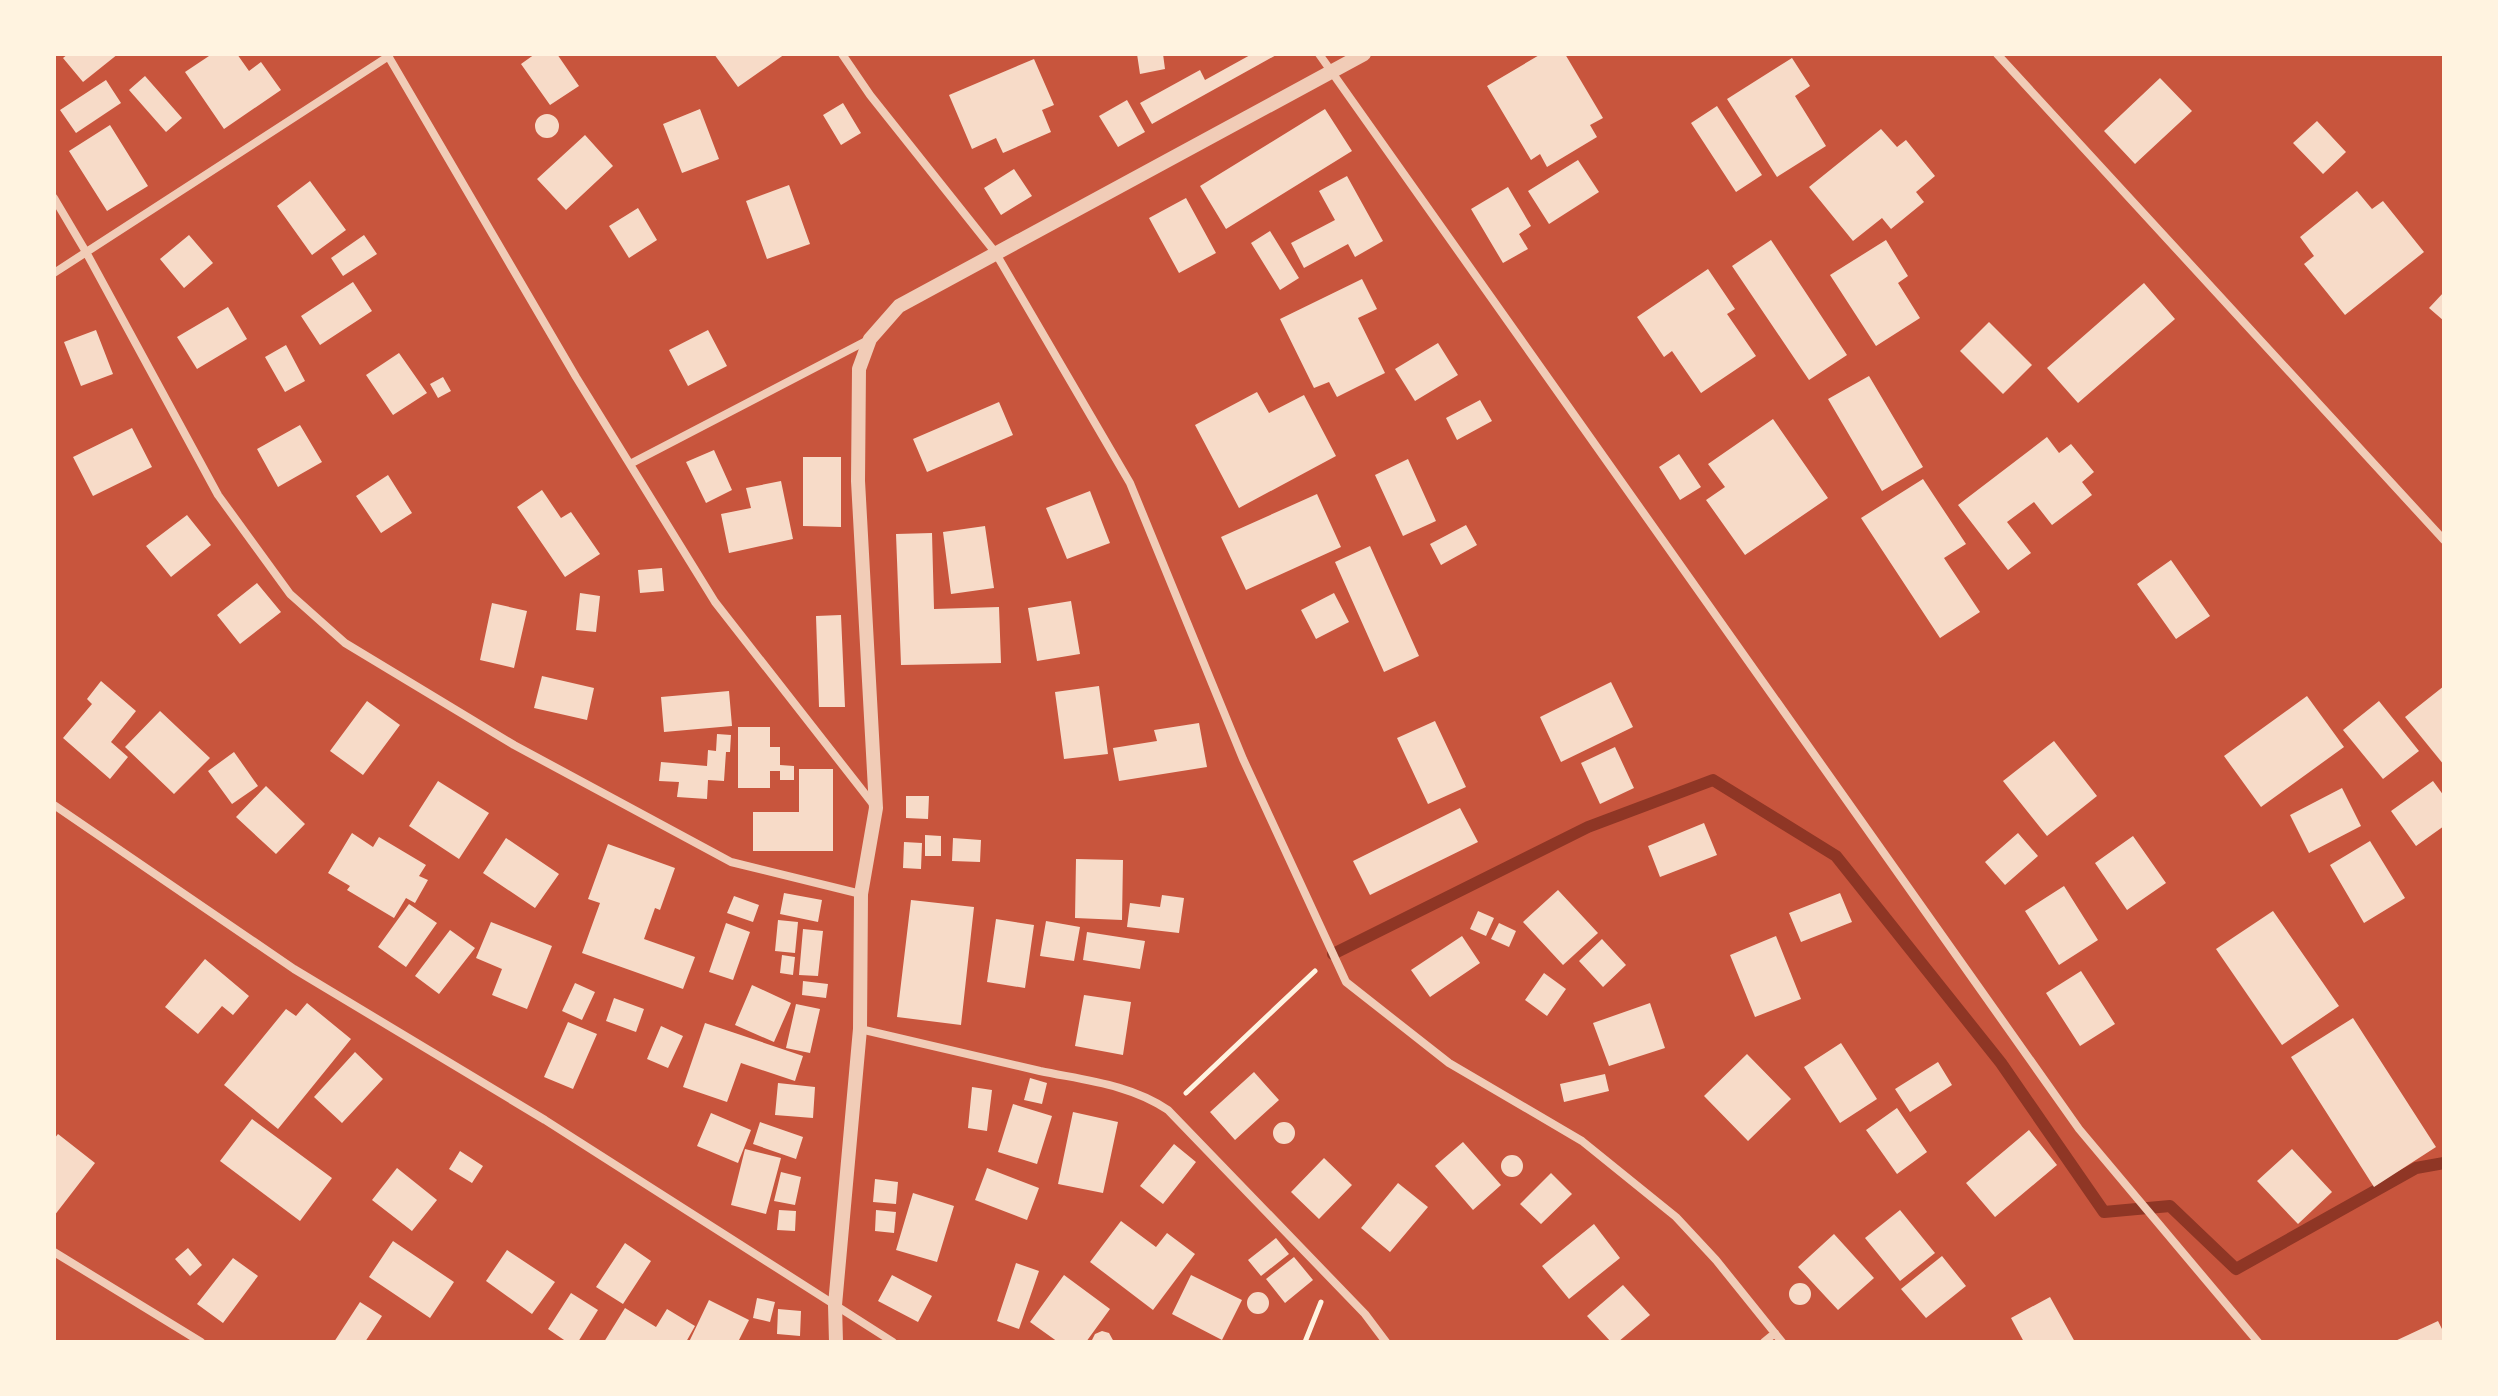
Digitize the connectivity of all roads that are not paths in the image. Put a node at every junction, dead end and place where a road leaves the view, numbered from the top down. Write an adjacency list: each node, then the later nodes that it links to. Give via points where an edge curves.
1 (842, 54): 9 (street)
2 (1319, 54): 6 (street)
3 (1364, 54): 6 (street)
4 (1997, 54): 13 (street)
5 (388, 55): 8 (street); 12 (street)
6 (1332, 72): 9 (street); 27 (street, via 2079,1129)
7 (54, 198): 8 (street)
8 (86, 252): 10 (street); 16 (street, via 218,495 290,594 345,643 527,753 731,862)
9 (995, 252): 11 (street, via 899,306); 20 (street, via 1130,483 1243,759 1346,982 1449,1063 1582,1141 1676,1217)
10 (54, 273)
11 (870, 339): 12 (street); 15 (street, via 859,369 858,481)
12 (630, 464): 15 (street, via 715,602)
13 (2444, 540)
14 (54, 805): 19 (street, via 294,969 545,1120)
15 (876, 808): 16 (street)
16 (861, 894): 17 (street)
17 (860, 1029): 19 (street); 24 (street, via 1091,1079 1153,1100 1365,1314)
18 (54, 1252): 21 (street)
19 (835, 1305): 22 (street); 23 (street)
20 (1775, 1333): 25 (street); 26 (street)
21 (201, 1342)
22 (836, 1342)
23 (893, 1342)
24 (1386, 1342)
25 (1764, 1342)
26 (1782, 1342)
27 (2258, 1342)

